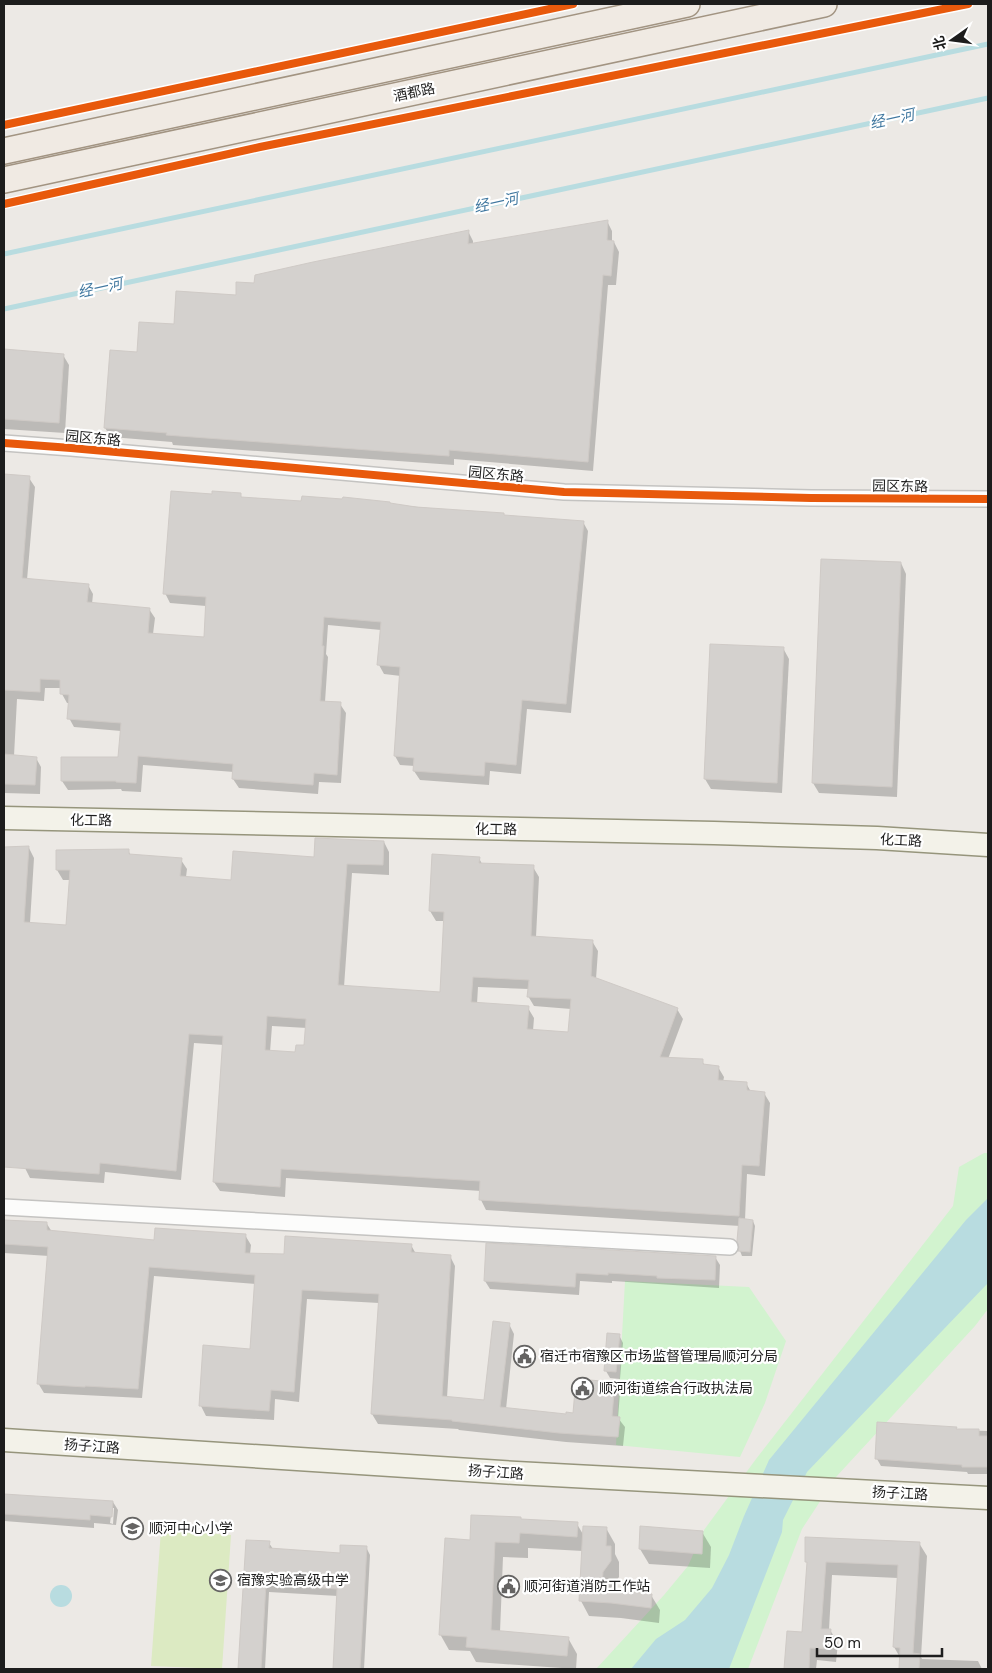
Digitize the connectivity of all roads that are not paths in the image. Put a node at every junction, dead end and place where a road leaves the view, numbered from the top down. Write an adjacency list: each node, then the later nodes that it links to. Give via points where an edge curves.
1 (687, 4): 3 (main road, 酒都路)
2 (824, 4): 4 (main road, 酒都路)
3 (4, 151)
4 (4, 180)
5 (4, 444): 6 (street, 园区东路, via 564,492)
6 (988, 499)
7 (4, 818): 8 (street, 化工路, via 724,833)
8 (988, 845)
9 (4, 1207): 10 (street)
10 (730, 1247)
11 (4, 1440): 12 (street, 扬子江路, via 524,1474)
12 (988, 1498)

